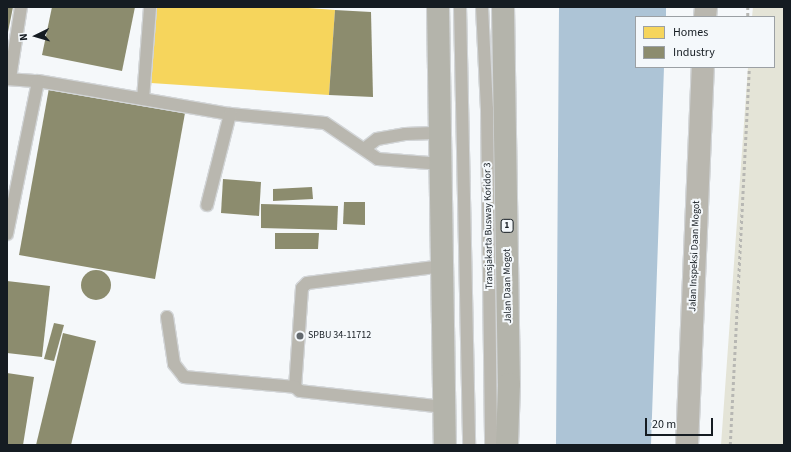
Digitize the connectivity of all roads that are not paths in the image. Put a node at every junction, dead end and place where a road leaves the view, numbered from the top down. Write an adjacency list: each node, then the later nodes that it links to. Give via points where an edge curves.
1 (21, 7): 8 (lane)
2 (150, 7): 10 (lane)
3 (438, 7): 12 (highway)
4 (460, 7): 22 (lane)
5 (482, 7): 23 (lane, Transjakarta Busway Koridor 3, via 487,109)
6 (503, 7): 24 (highway, Jalan Daan Mogot / 1)
7 (703, 68): 25 (street, Jalan Inspeksi Daan Mogot)
8 (8, 78): 9 (lane)
9 (38, 82): 10 (lane); 16 (lane)
10 (143, 99): 11 (lane)
11 (230, 114): 13 (lane, via 325,123); 15 (lane)
12 (441, 133): 13 (lane, via 405,134 377,139); 14 (highway)
13 (364, 149): 14 (lane, via 378,159)
14 (442, 164): 17 (highway)
15 (207, 205)
16 (7, 234)
17 (443, 266): 19 (lane, via 307,283 302,288); 20 (highway)
18 (167, 317): 19 (lane, via 174,364 184,377)
19 (295, 387): 20 (lane, via 300,392)
20 (445, 407): 21 (highway)
21 (445, 445)
22 (469, 445)
23 (491, 445)
24 (508, 445)
25 (687, 445)

